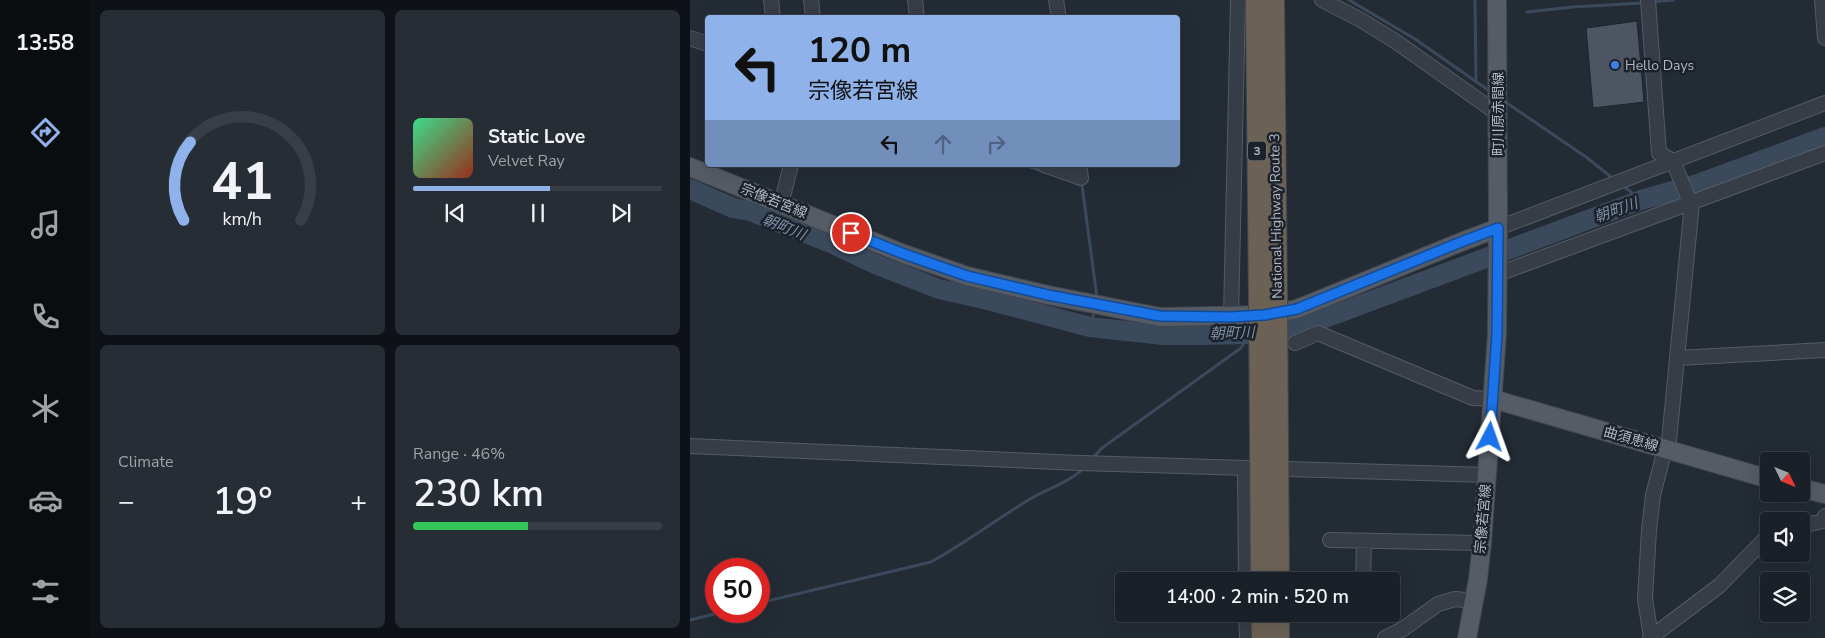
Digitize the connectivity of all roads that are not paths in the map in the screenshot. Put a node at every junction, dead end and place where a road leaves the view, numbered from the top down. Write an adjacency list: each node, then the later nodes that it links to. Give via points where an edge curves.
1 (772, 0): 12 (street)
2 (811, 0): 13 (street)
3 (915, 0): 14 (street)
4 (1056, 0): 15 (street)
5 (1238, 0): 32 (street)
6 (1256, 0): 31 (highway, National Highway Route 3 / 3)
7 (1274, 0): 31 (highway, National Highway Route 3 / 3)
8 (1322, 0): 20 (street, via 1362,20)
9 (1497, 0): 20 (main road, 町川原赤間線)
10 (1648, 0): 22 (street, via 1659,153)
11 (1822, 0): 17 (street)
12 (773, 15)
13 (813, 15)
14 (916, 15)
15 (1058, 15)
16 (690, 38): 18 (street)
17 (1825, 38)
18 (705, 43)
19 (1825, 103): 22 (street)
20 (1497, 113): 29 (main road, 町川原赤間線)
21 (1825, 152): 27 (street)
22 (1673, 161): 27 (street); 29 (street)
23 (690, 167): 28 (main road, 宗像若宮線)
24 (791, 167): 28 (street)
25 (1050, 167): 26 (street, via 1081,178)
26 (1079, 167)
27 (1691, 202): 30 (street); 35 (street)
28 (781, 204): 32 (main road, 宗像若宮線, via 967,276 1150,315)
29 (1498, 228): 30 (main road, 宗像若宮線); 32 (main road, 宗像若宮線, via 1297,309)
30 (1498, 274): 36 (main road, 宗像若宮線)
31 (1268, 302): 51 (highway, National Highway Route 3 / 3, bridge); 52 (highway, National Highway Route 3 / 3, bridge)
32 (1230, 317)
33 (1295, 343): 36 (street, via 1318,332 1473,398)
34 (1825, 350): 35 (street)
35 (1678, 358): 38 (street, via 1669,441)
36 (1493, 399): 38 (main road, 曲須恵線); 40 (main road, 宗像若宮線)
37 (690, 446): 39 (street)
38 (1665, 450): 41 (main road, 曲須恵線); 63 (street, via 1653,495 1649,530 1645,598)
39 (1245, 468): 40 (street); 50 (street)
40 (1487, 475): 48 (main road, 宗像若宮線)
41 (1760, 476)
42 (1810, 490): 43 (main road)
43 (1825, 494)
44 (1825, 516): 45 (street, via 1823,521)
45 (1810, 524)
46 (1330, 540): 47 (street)
47 (1364, 541): 48 (street); 53 (street)
48 (1482, 543): 54 (main road, 宗像若宮線)
49 (1760, 544): 63 (street, via 1719,586)
50 (1246, 572)
51 (1261, 572)
52 (1279, 572)
53 (1363, 572)
54 (1474, 601): 58 (main road, 宗像若宮線); 62 (street, via 1455,599 1438,604)
55 (1246, 622): 59 (street)
56 (1261, 622): 60 (highway)
57 (1279, 622): 61 (highway)
58 (1471, 637)
59 (1247, 638)
60 (1262, 638)
61 (1279, 638)
62 (1385, 638)
63 (1651, 638)

